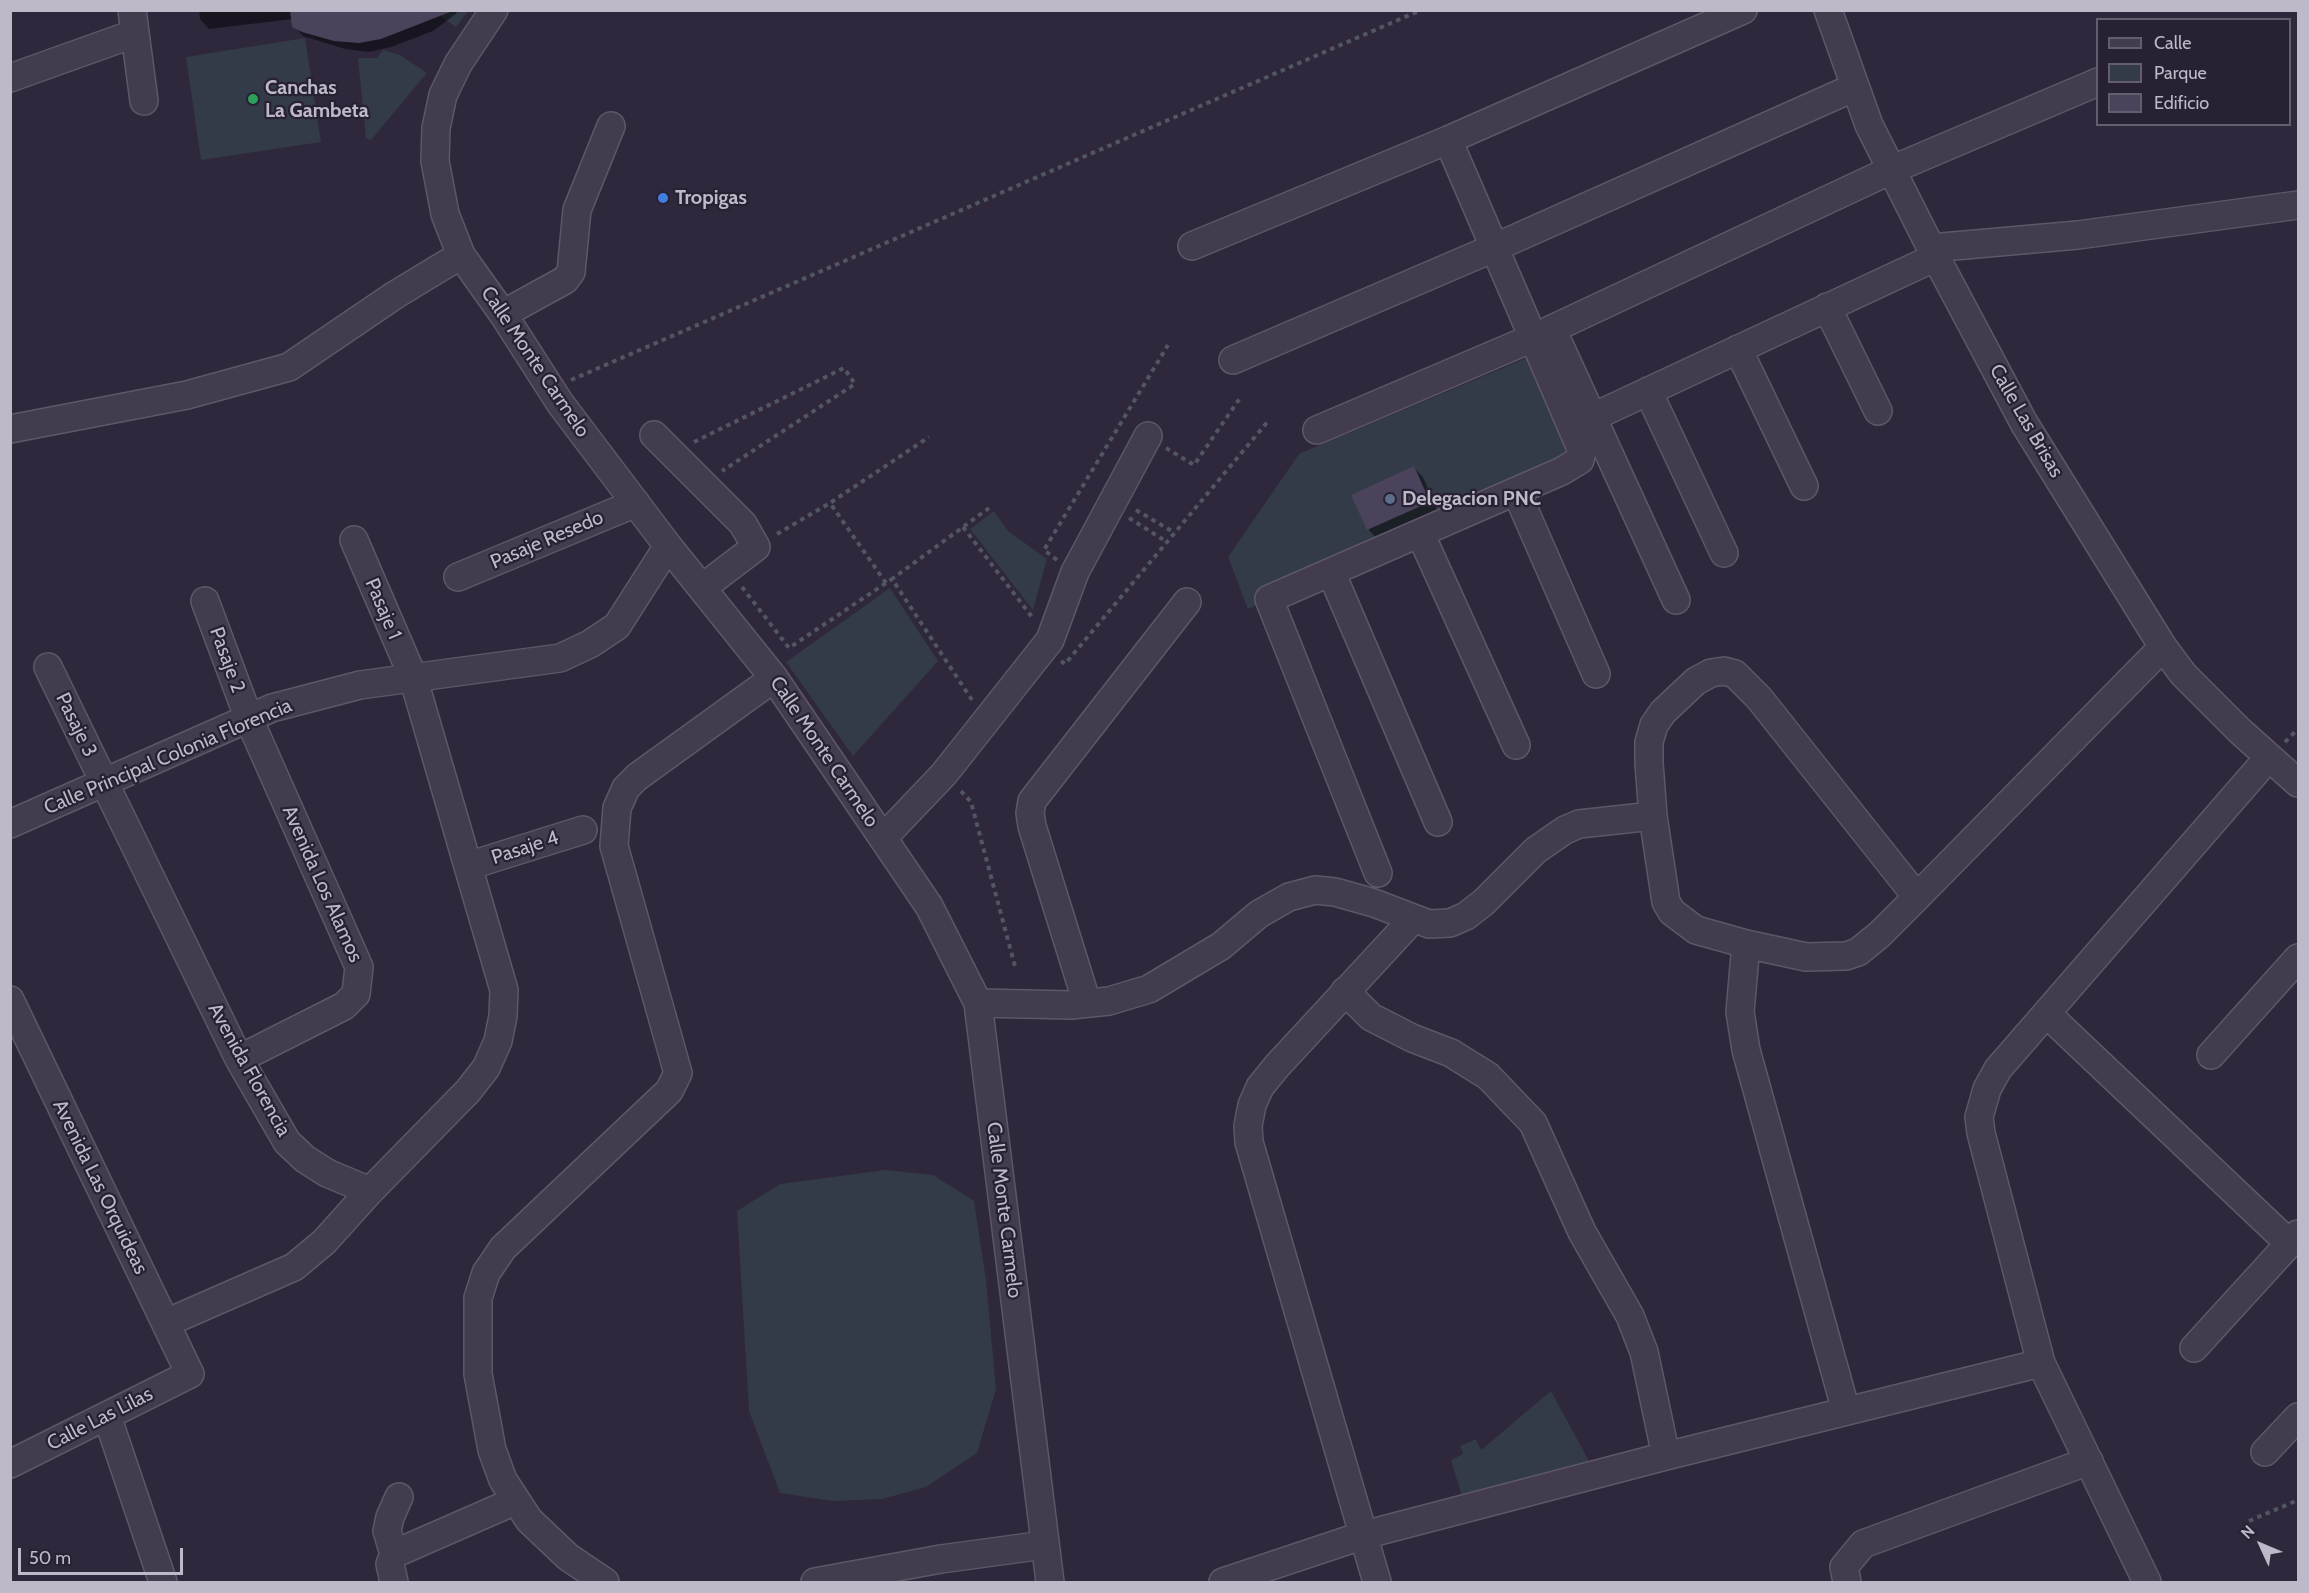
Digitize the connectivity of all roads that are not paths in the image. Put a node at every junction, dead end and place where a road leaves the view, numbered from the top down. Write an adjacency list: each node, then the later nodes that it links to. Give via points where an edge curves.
1 (494, 10): 16 (street, Calle Monte Carmelo, via 458,64 443,95 436,128 435,161 445,214)
2 (1743, 10): 10 (street)
3 (1828, 10): 7 (street, Calle Las Brisas)
4 (132, 22): 5 (street); 8 (street)
5 (10, 78)
6 (2096, 82): 11 (street)
7 (1855, 87): 11 (street, Calle Las Brisas); 14 (street)
8 (144, 101)
9 (611, 126): 18 (street, via 577,210 571,272 565,280)
10 (1448, 140): 13 (street); 14 (street)
11 (1891, 170): 15 (street, Calle Las Brisas); 19 (street)
12 (2298, 205): 15 (street)
13 (1192, 246)
14 (1496, 247): 19 (street); 21 (street)
15 (1933, 252): 17 (street); 42 (street, Calle Las Brisas, via 2024,423)
16 (461, 255): 18 (street, Calle Monte Carmelo); 25 (street, via 289,367 187,395)
17 (1827, 307): 20 (street); 23 (street)
18 (503, 314): 31 (street, Calle Monte Carmelo, via 551,389)
19 (1544, 333): 24 (street); 26 (street); 30 (street, via 1582,451 1580,460 1572,466)
20 (1738, 349): 22 (street); 29 (street)
21 (1233, 360)
22 (1648, 392): 24 (street); 35 (street)
23 (1878, 411)
24 (1593, 417): 39 (street)
25 (10, 429)
26 (1317, 430)
27 (1148, 436): 56 (street, via 1075,572 1050,640 944,774)
28 (664, 444): 38 (street, via 743,524 756,547)
29 (1804, 486)
30 (1516, 491): 32 (street); 44 (street)
31 (636, 503): 34 (street, Calle Monte Carmelo); 37 (street, Pasaje Resedo)
32 (1420, 533): 36 (street); 48 (street)
33 (354, 540): 45 (street, Pasaje 1)
34 (668, 546): 38 (street, Calle Monte Carmelo); 45 (street, Calle Principal Colonia Florencia, via 617,626 590,644 560,658)
35 (1724, 553)
36 (1331, 572): 53 (street); 58 (street, via 1269,599)
37 (458, 577)
38 (709, 582): 46 (street, Calle Monte Carmelo)
39 (1676, 600)
40 (206, 602): 47 (street, Pasaje 2)
41 (1187, 602): 66 (street, via 1032,801 1032,826)
42 (2163, 647): 49 (street, Calle Las Brisas, via 2197,690); 59 (street)
43 (48, 667): 50 (street, Pasaje 3)
44 (1596, 674)
45 (413, 677): 47 (street, Calle Principal Colonia Florencia, via 360,684 272,708); 57 (street)
46 (774, 678): 56 (street, Calle Monte Carmelo); 84 (street, via 637,777 616,808 614,846 678,1073 669,1091 503,1248 486,1273 478,1298 478,1374 492,1450)
47 (249, 719): 50 (street, Calle Principal Colonia Florencia); 69 (street, Avenida Los Alamos, via 359,967 360,979 356,994 344,1006)
48 (1516, 745)
49 (2269, 758): 51 (street, Calle Las Brisas); 67 (street)
50 (104, 783): 54 (street, Calle Principal Colonia Florencia); 69 (street, Avenida Florencia)
51 (2298, 783)
52 (1653, 816): 59 (street, via 1649,742 1654,725 1696,681 1711,673 1736,674); 60 (street, via 1579,824 1565,830 1536,850 1466,916 1449,923 1429,924); 61 (street, via 1666,902 1672,912 1696,930)
53 (1438, 822)
54 (10, 824)
55 (583, 830): 57 (street, Pasaje 4)
56 (883, 838): 65 (street, Calle Monte Carmelo, via 929,906)
57 (468, 866): 70 (street, via 504,990 498,1041 486,1068 468,1091)
58 (1378, 873)
59 (1917, 897): 61 (street, via 1868,945 1846,956 1806,957)
60 (1413, 919): 63 (street); 66 (street, via 1374,903 1315,890 1288,897 1259,914 1221,946 1149,989)
61 (1746, 944): 76 (street, via 1740,1012 1746,1050)
62 (2298, 958): 68 (street)
63 (1345, 991): 80 (street, via 1371,1017 1451,1053 1488,1076 1533,1123 1582,1232 1634,1325 1644,1352); 85 (street, via 1260,1088 1248,1125 1249,1142)
64 (10, 1000): 72 (street, Avenida Las Orquideas)
65 (978, 1003): 66 (street); 86 (street, Calle Monte Carmelo)
66 (1087, 1003)
67 (2047, 1014): 71 (street); 74 (street, via 1998,1069 1979,1117)
68 (2211, 1055)
69 (239, 1059): 70 (street, Avenida Florencia, via 287,1142 327,1173)
70 (370, 1191): 72 (street, via 324,1242 294,1267)
71 (2294, 1239): 73 (street)
72 (166, 1323): 75 (street, Avenida Las Orquideas)
73 (2194, 1348)
74 (2042, 1363): 76 (street); 81 (street)
75 (190, 1374): 77 (street, Calle Las Lilas)
76 (1846, 1412): 80 (street)
77 (107, 1416): 82 (street, Calle Las Lilas); 89 (street)
78 (2298, 1418): 79 (street)
79 (2265, 1452)
80 (1666, 1456): 85 (street)
81 (2089, 1461): 96 (street, via 1863,1544 1844,1567); 97 (street)
82 (10, 1464)
83 (399, 1497): 87 (street, via 387,1531)
84 (515, 1501): 87 (street); 91 (street, via 554,1544)
85 (1364, 1535): 94 (street); 95 (street)
86 (1044, 1545): 88 (street); 93 (street, Calle Monte Carmelo)
87 (394, 1554): 90 (street, via 390,1564)
88 (943, 1571): 92 (street)
89 (163, 1582)
90 (394, 1582)
91 (604, 1582)
92 (815, 1582)
93 (1050, 1582)
94 (1223, 1582)
95 (1377, 1582)
96 (1847, 1582)
97 (2146, 1582)

